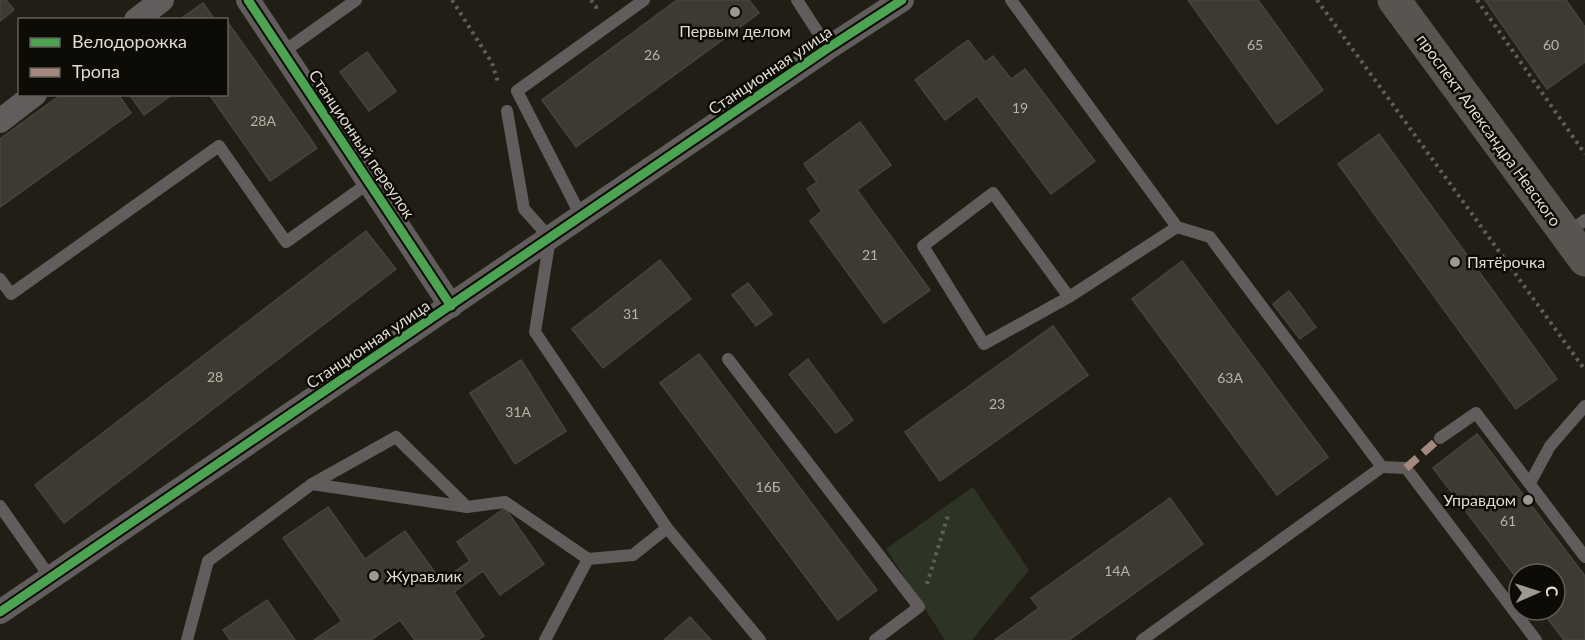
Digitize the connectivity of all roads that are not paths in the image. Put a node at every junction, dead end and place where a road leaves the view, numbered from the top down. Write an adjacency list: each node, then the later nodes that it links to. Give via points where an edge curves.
1 (162, 0): 9 (street)
2 (248, 0): 11 (street, Станционный переулок)
3 (356, 0): 11 (lane)
4 (644, 0): 16 (lane, via 517,91)
5 (797, 0): 10 (lane)
6 (902, 0): 10 (street, Станционная улица)
7 (1011, 0): 17 (lane)
8 (1394, 0): 19 (main road, проспект Александра Невского)
9 (139, 18)
10 (828, 48): 16 (street, Станционная улица)
11 (283, 52): 15 (street, Станционный переулок)
12 (32, 96): 14 (street)
13 (507, 111): 18 (lane, via 524,209)
14 (0, 121)
15 (370, 182): 20 (lane, via 286,242 219,146 11,294); 22 (street, Станционный переулок)
16 (580, 216): 18 (street, Станционная улица)
17 (1177, 227): 21 (lane); 26 (lane, via 1210,237)
18 (550, 238): 22 (street, Станционная улица); 31 (lane, via 535,332)
19 (1579, 238)
20 (0, 279)
21 (1069, 297): 21 (lane, via 984,344 923,246 993,193)
22 (451, 306): 34 (street, Станционная улица)
23 (728, 359): 39 (lane, via 919,608)
24 (1585, 406): 27 (lane, via 1550,446)
25 (1440, 438): 27 (lane, via 1476,413)
26 (1382, 467): 40 (lane); 41 (lane, via 1406,468)
27 (1530, 483): 32 (lane)
28 (312, 484): 30 (lane); 30 (lane, via 396,437); 36 (lane, via 208,561)
29 (0, 506): 34 (lane)
30 (467, 507): 33 (lane, via 506,502)
31 (667, 528): 33 (lane, via 633,555); 38 (lane)
32 (1585, 557)
33 (588, 559): 37 (lane)
34 (50, 577): 35 (street, Станционная улица)
35 (0, 612)
36 (187, 640)
37 (545, 640)
38 (760, 640)
39 (875, 640)
40 (1142, 640)
41 (1536, 640)

